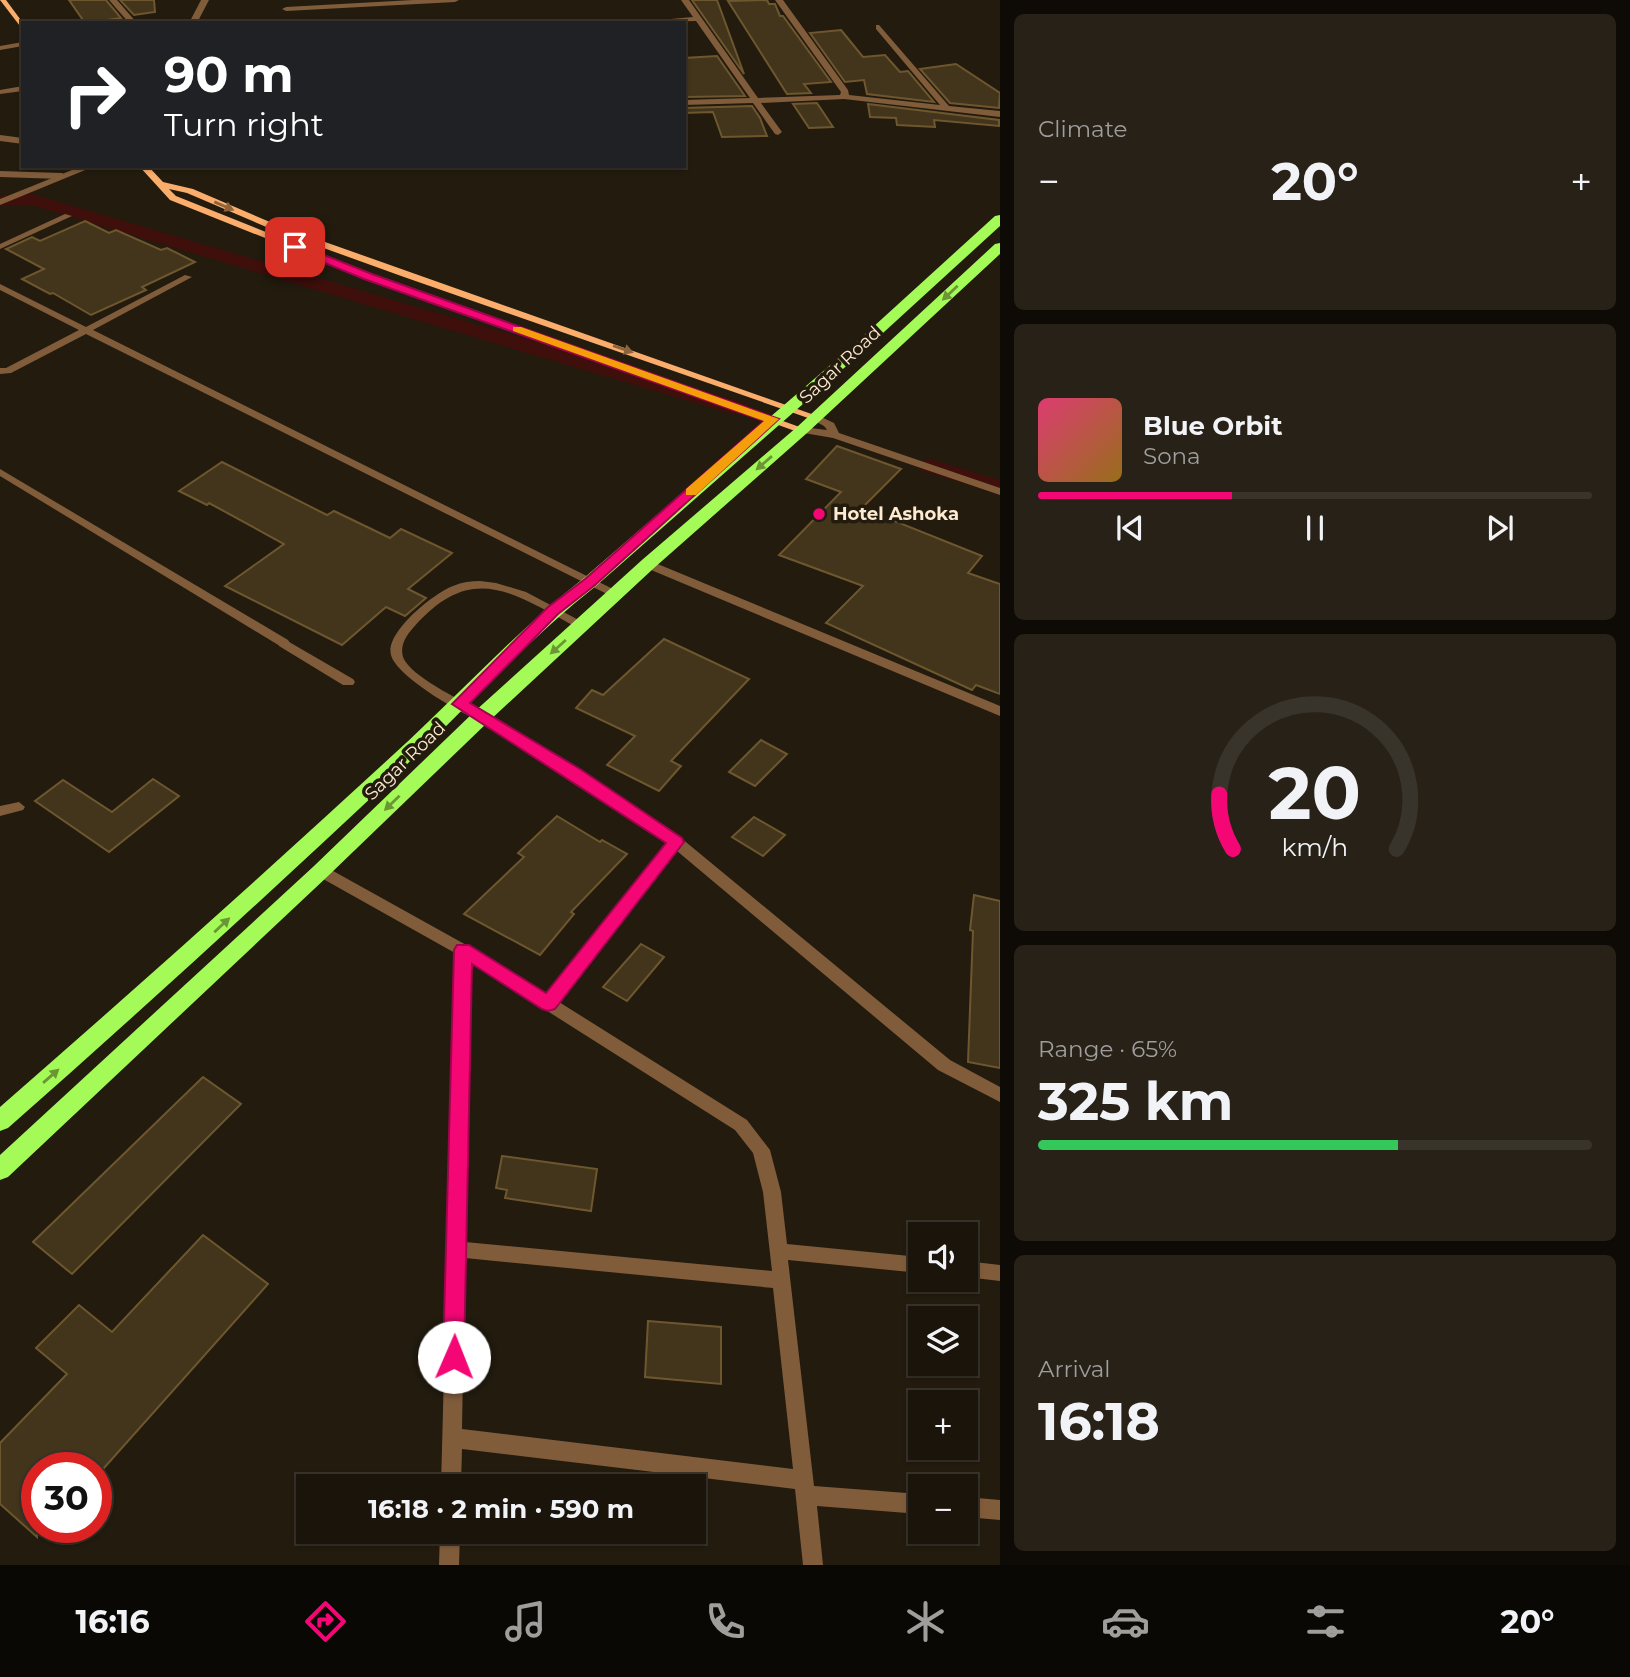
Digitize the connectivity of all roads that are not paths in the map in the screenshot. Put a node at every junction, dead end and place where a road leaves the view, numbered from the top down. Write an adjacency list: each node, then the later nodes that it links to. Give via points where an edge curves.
1 (113, 0): 9 (street)
2 (205, 0): 10 (street)
3 (455, 0): 7 (street)
4 (685, 0): 8 (street)
5 (779, 0): 18 (street, via 845,92)
6 (1, 1): 12 (main road)
7 (286, 8)
8 (698, 19): 11 (street); 19 (street)
9 (131, 21)
10 (194, 21)
11 (664, 21)
12 (21, 26)
13 (879, 27): 21 (street)
14 (21, 44): 15 (street)
15 (0, 48)
16 (21, 88): 17 (street)
17 (0, 92)
18 (844, 97): 19 (street); 21 (street)
19 (754, 100): 20 (street); 23 (street)
20 (686, 103)
21 (946, 107): 22 (street)
22 (1000, 114)
23 (778, 132)
24 (0, 138): 25 (street)
25 (21, 141)
26 (85, 168): 29 (street)
27 (145, 168): 30 (main road)
28 (0, 174): 29 (street)
29 (62, 176): 31 (street)
30 (160, 183): 40 (main road, one-way to 40, via 407,275); 41 (main road, via 173,198 368,276)
31 (0, 202)
32 (68, 216): 34 (lane)
33 (1000, 219): 40 (highway, Sagar Road)
34 (0, 247)
35 (1000, 247): 42 (highway, Sagar Road, one-way to 42)
36 (188, 277): 38 (lane)
37 (0, 287): 38 (lane)
38 (86, 329): 39 (lane, via 8,371); 47 (lane)
39 (0, 371)
40 (788, 407): 41 (highway, Sagar Road); 42 (main road)
41 (772, 419): 42 (main road); 47 (highway, Sagar Road)
42 (808, 423): 43 (street); 43 (street, via 830,425); 46 (highway, Sagar Road, one-way to 46)
43 (835, 435): 45 (street)
44 (0, 472): 51 (lane)
45 (1000, 492)
46 (648, 564): 48 (highway, Sagar Road); 54 (street)
47 (590, 582): 48 (lane); 49 (highway, Sagar Road)
48 (615, 594): 50 (highway, Sagar Road)
49 (553, 611): 50 (lane); 53 (highway, Sagar Road); 53 (lane, via 499,586 469,585 441,597 403,631 395,649 404,668)
50 (582, 625): 55 (highway, Sagar Road, one-way to 55)
51 (284, 643): 52 (street)
52 (348, 682)
53 (460, 704): 55 (lane); 63 (highway, Sagar Road, one-way to 53, via 183,961)
54 (1000, 711)
55 (481, 717): 58 (street); 59 (highway, Sagar Road, one-way to 59)
56 (19, 807): 57 (lane)
57 (0, 811)
58 (676, 842): 61 (street); 62 (street, via 944,1065)
59 (321, 871): 60 (street); 64 (highway, Sagar Road)
60 (463, 950): 61 (street); 65 (street)
61 (548, 1004): 66 (street, via 741,1125 761,1150)
62 (1000, 1095)
63 (0, 1121)
64 (0, 1170)
65 (456, 1249): 70 (street); 71 (street)
66 (779, 1251): 67 (street); 70 (street)
67 (908, 1264)
68 (978, 1270): 69 (street)
69 (1000, 1273)
70 (782, 1280): 73 (street)
71 (452, 1438): 72 (street); 73 (street)
72 (451, 1474)
73 (805, 1487): 74 (street); 79 (street)
74 (908, 1502)
75 (978, 1508): 76 (street)
76 (1000, 1510)
77 (450, 1544): 78 (street)
78 (449, 1565)
79 (813, 1565)

